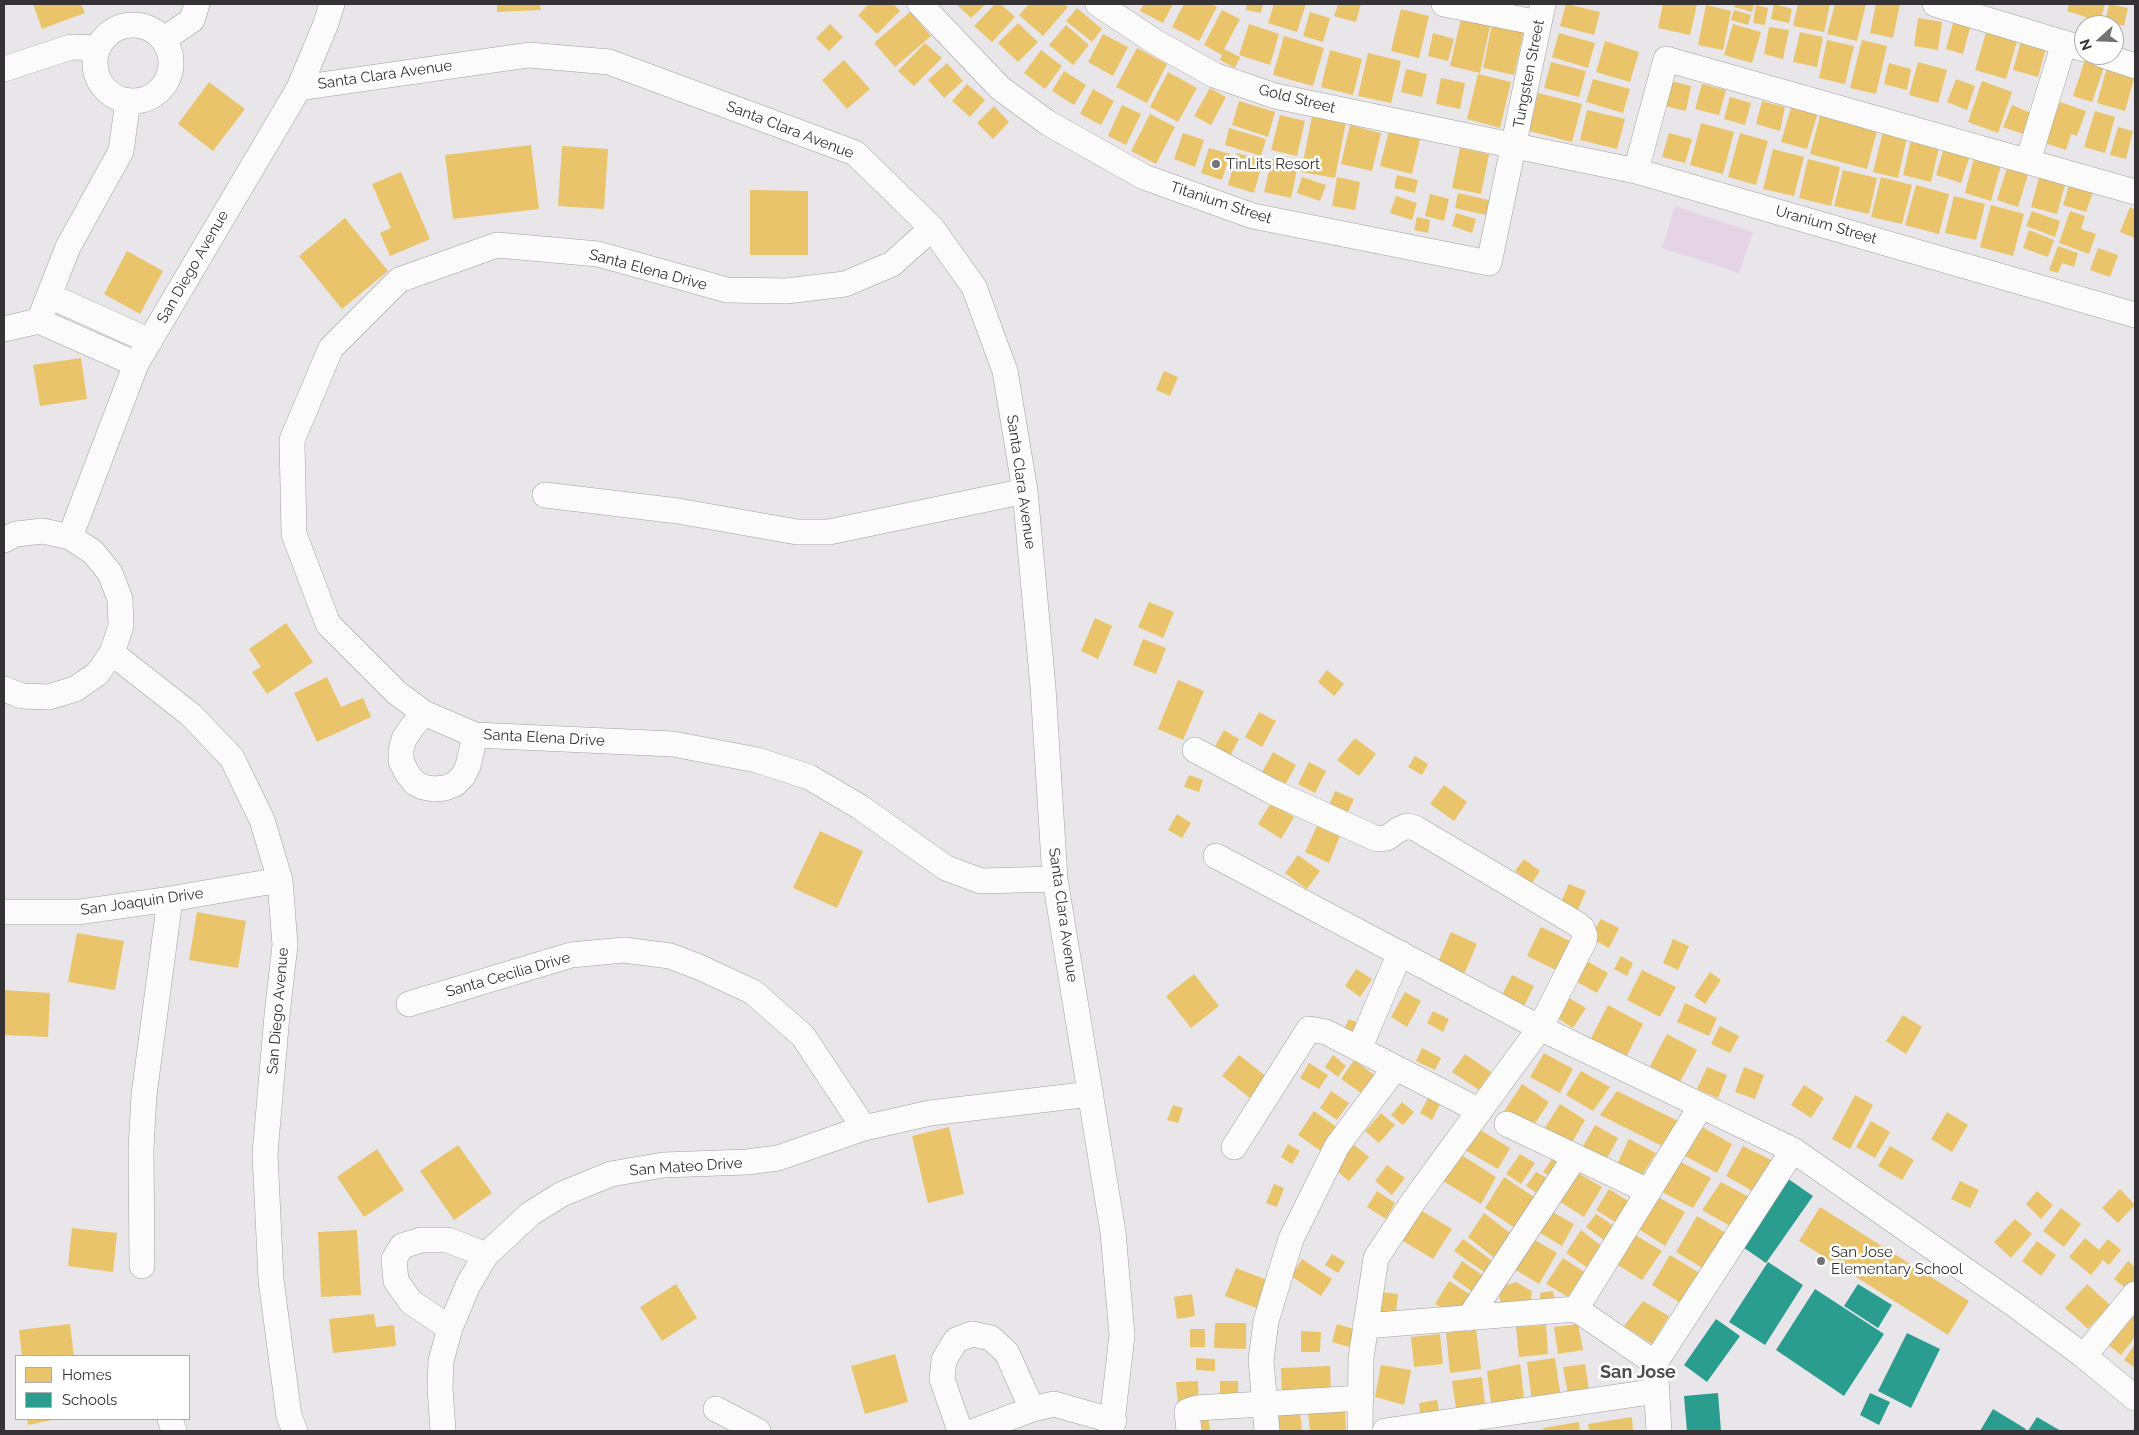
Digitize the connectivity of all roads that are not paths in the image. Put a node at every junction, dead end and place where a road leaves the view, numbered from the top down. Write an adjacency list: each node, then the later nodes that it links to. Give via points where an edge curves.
1 (197, 4): 8 (street, via 192,20)
2 (332, 4): 12 (street, San Diego Avenue)
3 (920, 4): 14 (street, Titanium Street, via 1000,88 1048,123 1144,177 1253,216 1490,263)
4 (1098, 4): 14 (street, Gold Street, via 1214,75 1274,96)
5 (1444, 4): 7 (street)
6 (1935, 4): 9 (street)
7 (1541, 13): 14 (street, Tungsten Street)
8 (164, 39): 10 (street, via 142,25 128,25 116,28); 13 (street, via 172,64 163,88 141,101)
9 (2074, 46): 15 (street)
10 (98, 48): 11 (street, via 72,47); 13 (street, via 95,59 100,82 117,98)
11 (4, 69)
12 (299, 88): 18 (street, Santa Clara Avenue, via 529,55 609,62 854,152); 23 (street, San Diego Avenue)
13 (128, 101): 19 (street, via 121,151 68,247)
14 (1514, 145): 16 (street, Uranium Street)
15 (2028, 161): 16 (street, via 1666,59); 17 (street)
16 (1636, 171): 20 (street, Uranium Street)
17 (2135, 192)
18 (932, 228): 25 (street, Santa Clara Avenue, via 974,286 1002,363); 31 (street, Santa Elena Drive, via 892,264 845,284 786,291 727,290 598,254 497,244 399,280 331,348 292,440 294,534 328,624 397,693)
19 (50, 296): 21 (street); 23 (street)
20 (2135, 315)
21 (38, 321): 22 (street); 24 (street)
22 (4, 329)
23 (150, 341): 24 (street, San Diego Avenue)
24 (136, 364): 27 (street, San Diego Avenue)
25 (1025, 491): 26 (street, via 829,532 797,532 678,511); 35 (street, Santa Clara Avenue, via 1043,687)
26 (546, 495)
27 (70, 537): 28 (street, via 43,531 16,534); 29 (street, via 99,559 110,573 120,599 120,626)
28 (4, 540)
29 (112, 653): 30 (street, via 96,674 75,689 49,697 22,696); 36 (street, San Diego Avenue, via 191,715 232,758 262,820)
30 (4, 689)
31 (424, 714): 32 (street, Santa Elena Drive); 32 (street, via 404,739 401,750 401,761 407,773 423,787 445,788 455,784 468,766)
32 (475, 735): 35 (street, Santa Elena Drive, via 673,744 757,760 809,777 860,807 946,868 981,881)
33 (1195, 750): 41 (street, via 1273,792 1377,838 1387,838 1407,826 1415,828 1582,928 1584,941)
34 (1216, 856): 39 (street)
35 (1055, 879): 44 (street, Santa Clara Avenue)
36 (280, 880): 37 (street, San Joaquin Drive); 70 (street, San Diego Avenue, via 285,946 265,1154 271,1280 289,1416)
37 (170, 900): 38 (street, San Joaquin Drive, via 79,912); 54 (street, via 144,1095)
38 (4, 912)
39 (1400, 953): 41 (street); 42 (street)
40 (409, 1004): 48 (street, Santa Cecilia Drive, via 572,955 624,950 670,956 753,992 802,1036)
41 (1540, 1028): 45 (street); 46 (street)
42 (1359, 1049): 43 (street); 49 (street, via 1326,1032 1309,1029)
43 (1395, 1068): 46 (street); 65 (street, via 1337,1146 1291,1239 1266,1321 1261,1360)
44 (1091, 1094): 48 (street, San Mateo Drive, via 930,1113); 69 (street, Santa Clara Avenue, via 1113,1232 1122,1335)
45 (1701, 1106): 50 (street); 52 (street)
46 (1480, 1111): 58 (street, via 1415,1198 1376,1258)
47 (1507, 1124): 51 (street)
48 (864, 1128): 53 (street, San Mateo Drive, via 778,1158 663,1166 611,1174 562,1194 530,1214)
49 (1234, 1147)
50 (1793, 1150): 60 (street); 61 (street)
51 (1576, 1157): 52 (street); 57 (street)
52 (1648, 1192): 56 (street)
53 (486, 1255): 59 (street, San Mateo Drive, via 468,1285); 59 (street, via 448,1240 421,1240 402,1246 394,1259 396,1281 411,1302)
54 (142, 1266)
55 (2135, 1294): 60 (street)
56 (1576, 1309): 57 (street); 61 (street)
57 (1469, 1318): 58 (street)
58 (1365, 1326): 63 (street)
59 (450, 1328): 71 (street, San Mateo Drive, via 441,1361)
60 (2084, 1356): 64 (street)
61 (1655, 1363): 62 (street)
62 (1657, 1391): 68 (street); 79 (street)
63 (1361, 1398): 65 (street); 77 (street)
64 (2135, 1398)
65 (1264, 1404): 75 (street, via 1187,1411); 76 (street)
66 (716, 1409): 72 (street)
67 (1032, 1409): 69 (street, via 1054,1404); 73 (street, via 1007,1353 991,1338 972,1334 956,1340 944,1360 942,1379); 74 (street)
68 (1495, 1424): 78 (street)
69 (1113, 1426)
70 (295, 1431)
71 (443, 1431)
72 (758, 1431)
73 (960, 1431)
74 (975, 1431)
75 (1189, 1431)
76 (1267, 1431)
77 (1360, 1431)
78 (1385, 1431)
79 (1659, 1431)

